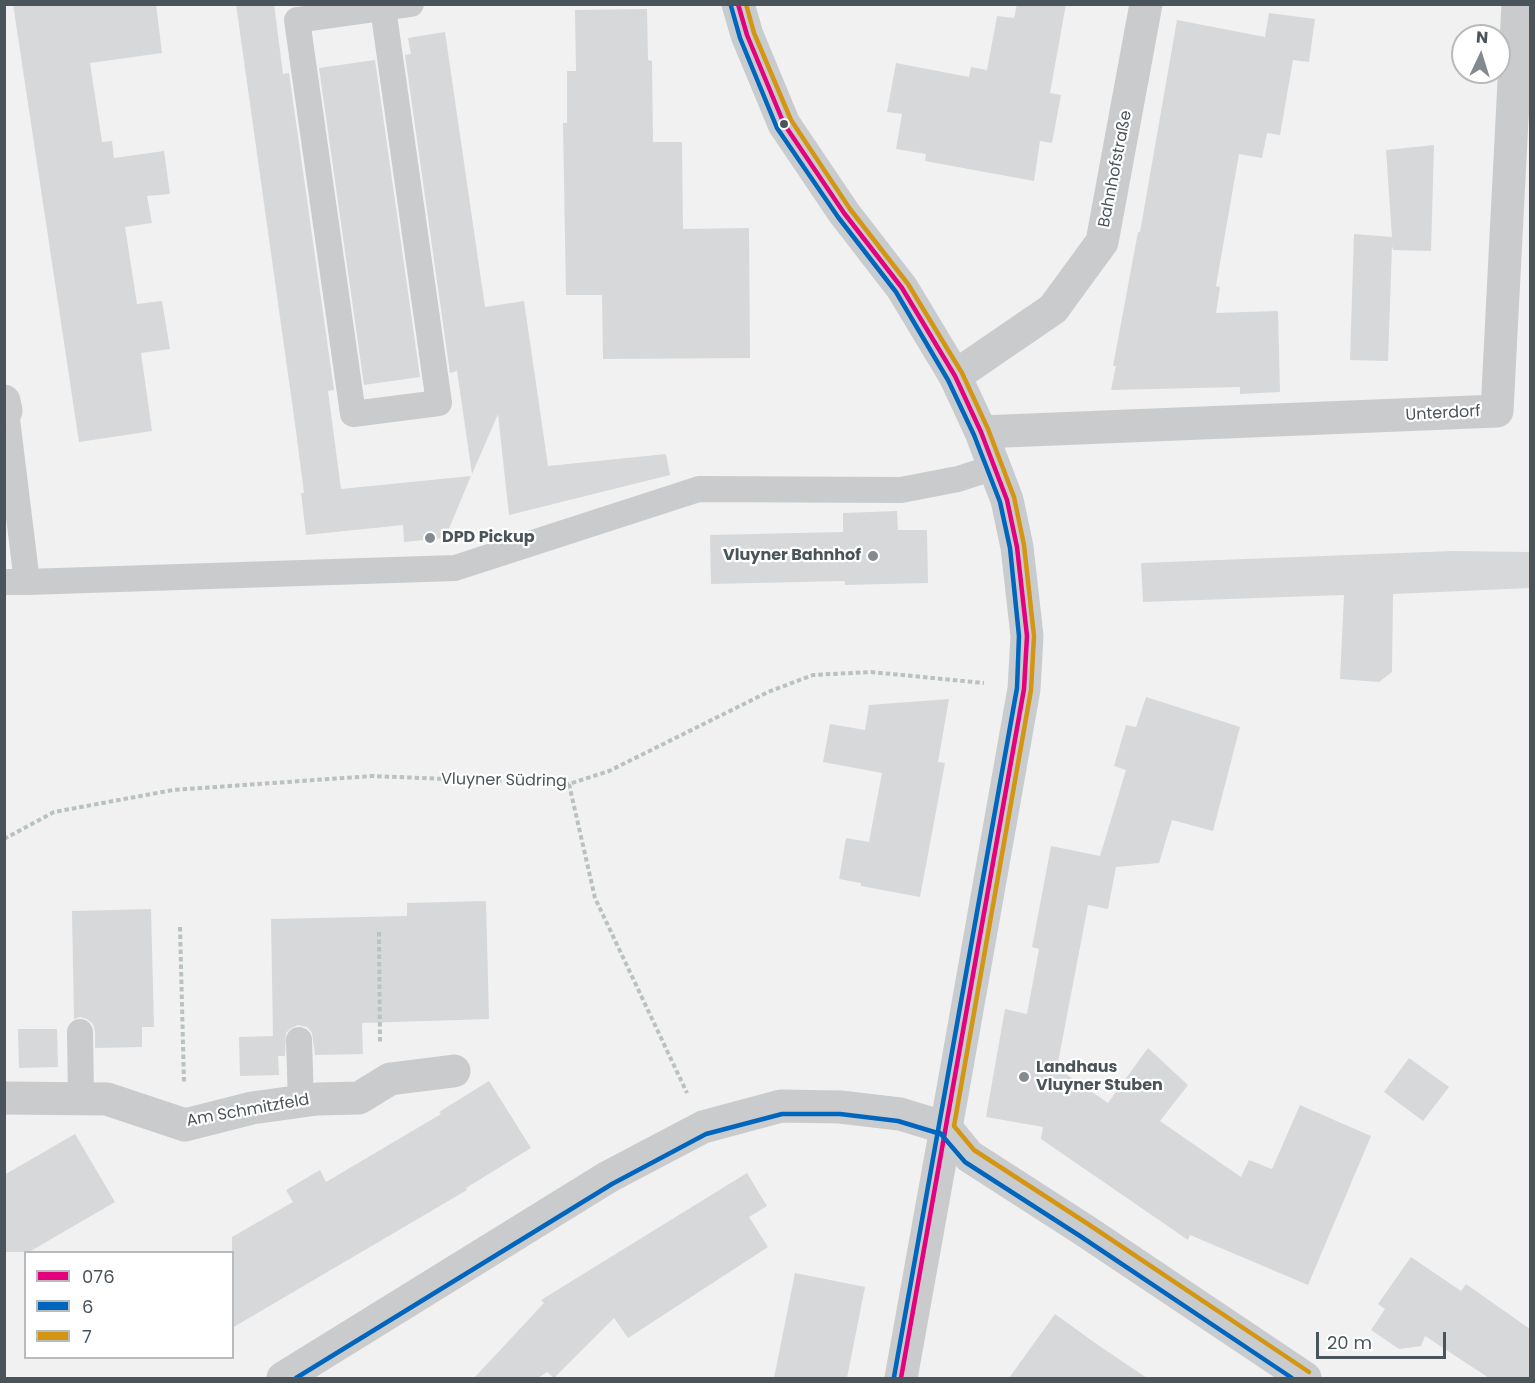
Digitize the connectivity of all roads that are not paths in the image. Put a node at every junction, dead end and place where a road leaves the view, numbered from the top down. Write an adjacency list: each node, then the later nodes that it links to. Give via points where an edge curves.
1 (411, 4): 5 (lane)
2 (738, 4): 6 (street, via 784,123 844,213 902,288)
3 (1146, 4): 6 (street, Bahnhofstraße, via 1102,242 1053,309)
4 (1518, 4): 8 (street, Unterdorf, via 1497,411)
5 (383, 8): 5 (lane, via 297,20 352,414 439,403)
6 (955, 376): 8 (street)
7 (5, 406): 10 (lane)
8 (981, 432): 9 (street)
9 (995, 467): 10 (lane, via 901,490 699,489 455,568); 17 (street, via 1017,547 1027,636 1024,689)
10 (16, 582)
11 (80, 1032): 15 (lane)
12 (299, 1040): 16 (lane)
13 (454, 1071): 16 (street, Am Schmitzfeld, via 390,1079 359,1098)
14 (4, 1098): 15 (street, Am Schmitzfeld)
15 (81, 1098): 16 (street, Am Schmitzfeld, via 108,1099 185,1125 252,1107)
16 (301, 1101)
17 (946, 1128): 18 (street, via 900,1114 792,1106 703,1127 608,1177); 19 (street); 20 (street, via 969,1156)
18 (283, 1378)
19 (901, 1378)
20 (1305, 1378)

